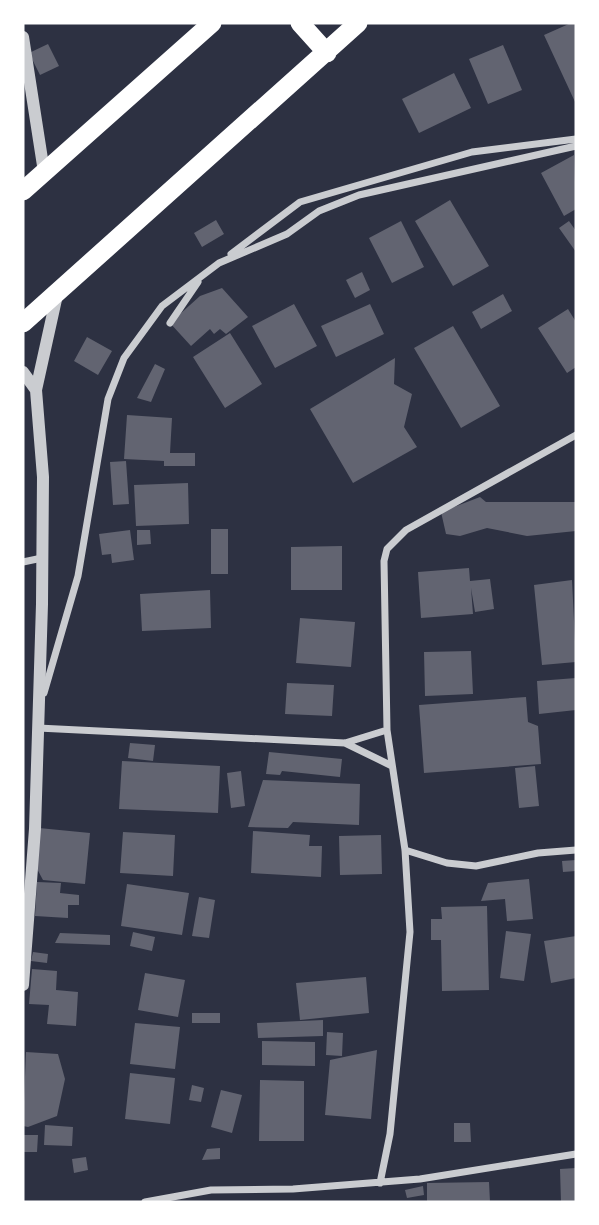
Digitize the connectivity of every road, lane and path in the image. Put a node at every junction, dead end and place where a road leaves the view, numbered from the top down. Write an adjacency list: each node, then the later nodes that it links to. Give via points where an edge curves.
1 (212, 23): 8 (highway)
2 (300, 23): 5 (highway)
3 (358, 23): 5 (highway)
4 (23, 37): 8 (street)
5 (327, 52): 11 (highway)
6 (576, 139): 10 (street, via 472,152 300,202)
7 (576, 146): 10 (street, via 359,195 319,211 287,234 219,263)
8 (44, 172): 9 (highway)
9 (23, 191)
10 (202, 276): 13 (street); 19 (street, via 162,306 124,358 108,399 78,576)
11 (57, 295): 12 (highway); 15 (street)
12 (23, 323)
13 (170, 323)
14 (23, 372): 15 (street)
15 (36, 390): 17 (street, via 43,477)
16 (576, 435): 21 (street, via 406,530 387,549)
17 (42, 558): 18 (street); 19 (street)
18 (23, 562)
19 (39, 709): 20 (street)
20 (38, 728): 22 (street); 26 (street)
21 (387, 730): 22 (street); 23 (street)
22 (345, 743): 23 (street)
23 (390, 765): 25 (street)
24 (576, 849): 25 (street, via 476,866)
25 (405, 850): 28 (street, via 410,932 390,1134)
26 (23, 985)
27 (576, 1154): 28 (street)
28 (380, 1183): 29 (street, via 211,1190)
29 (145, 1202)

